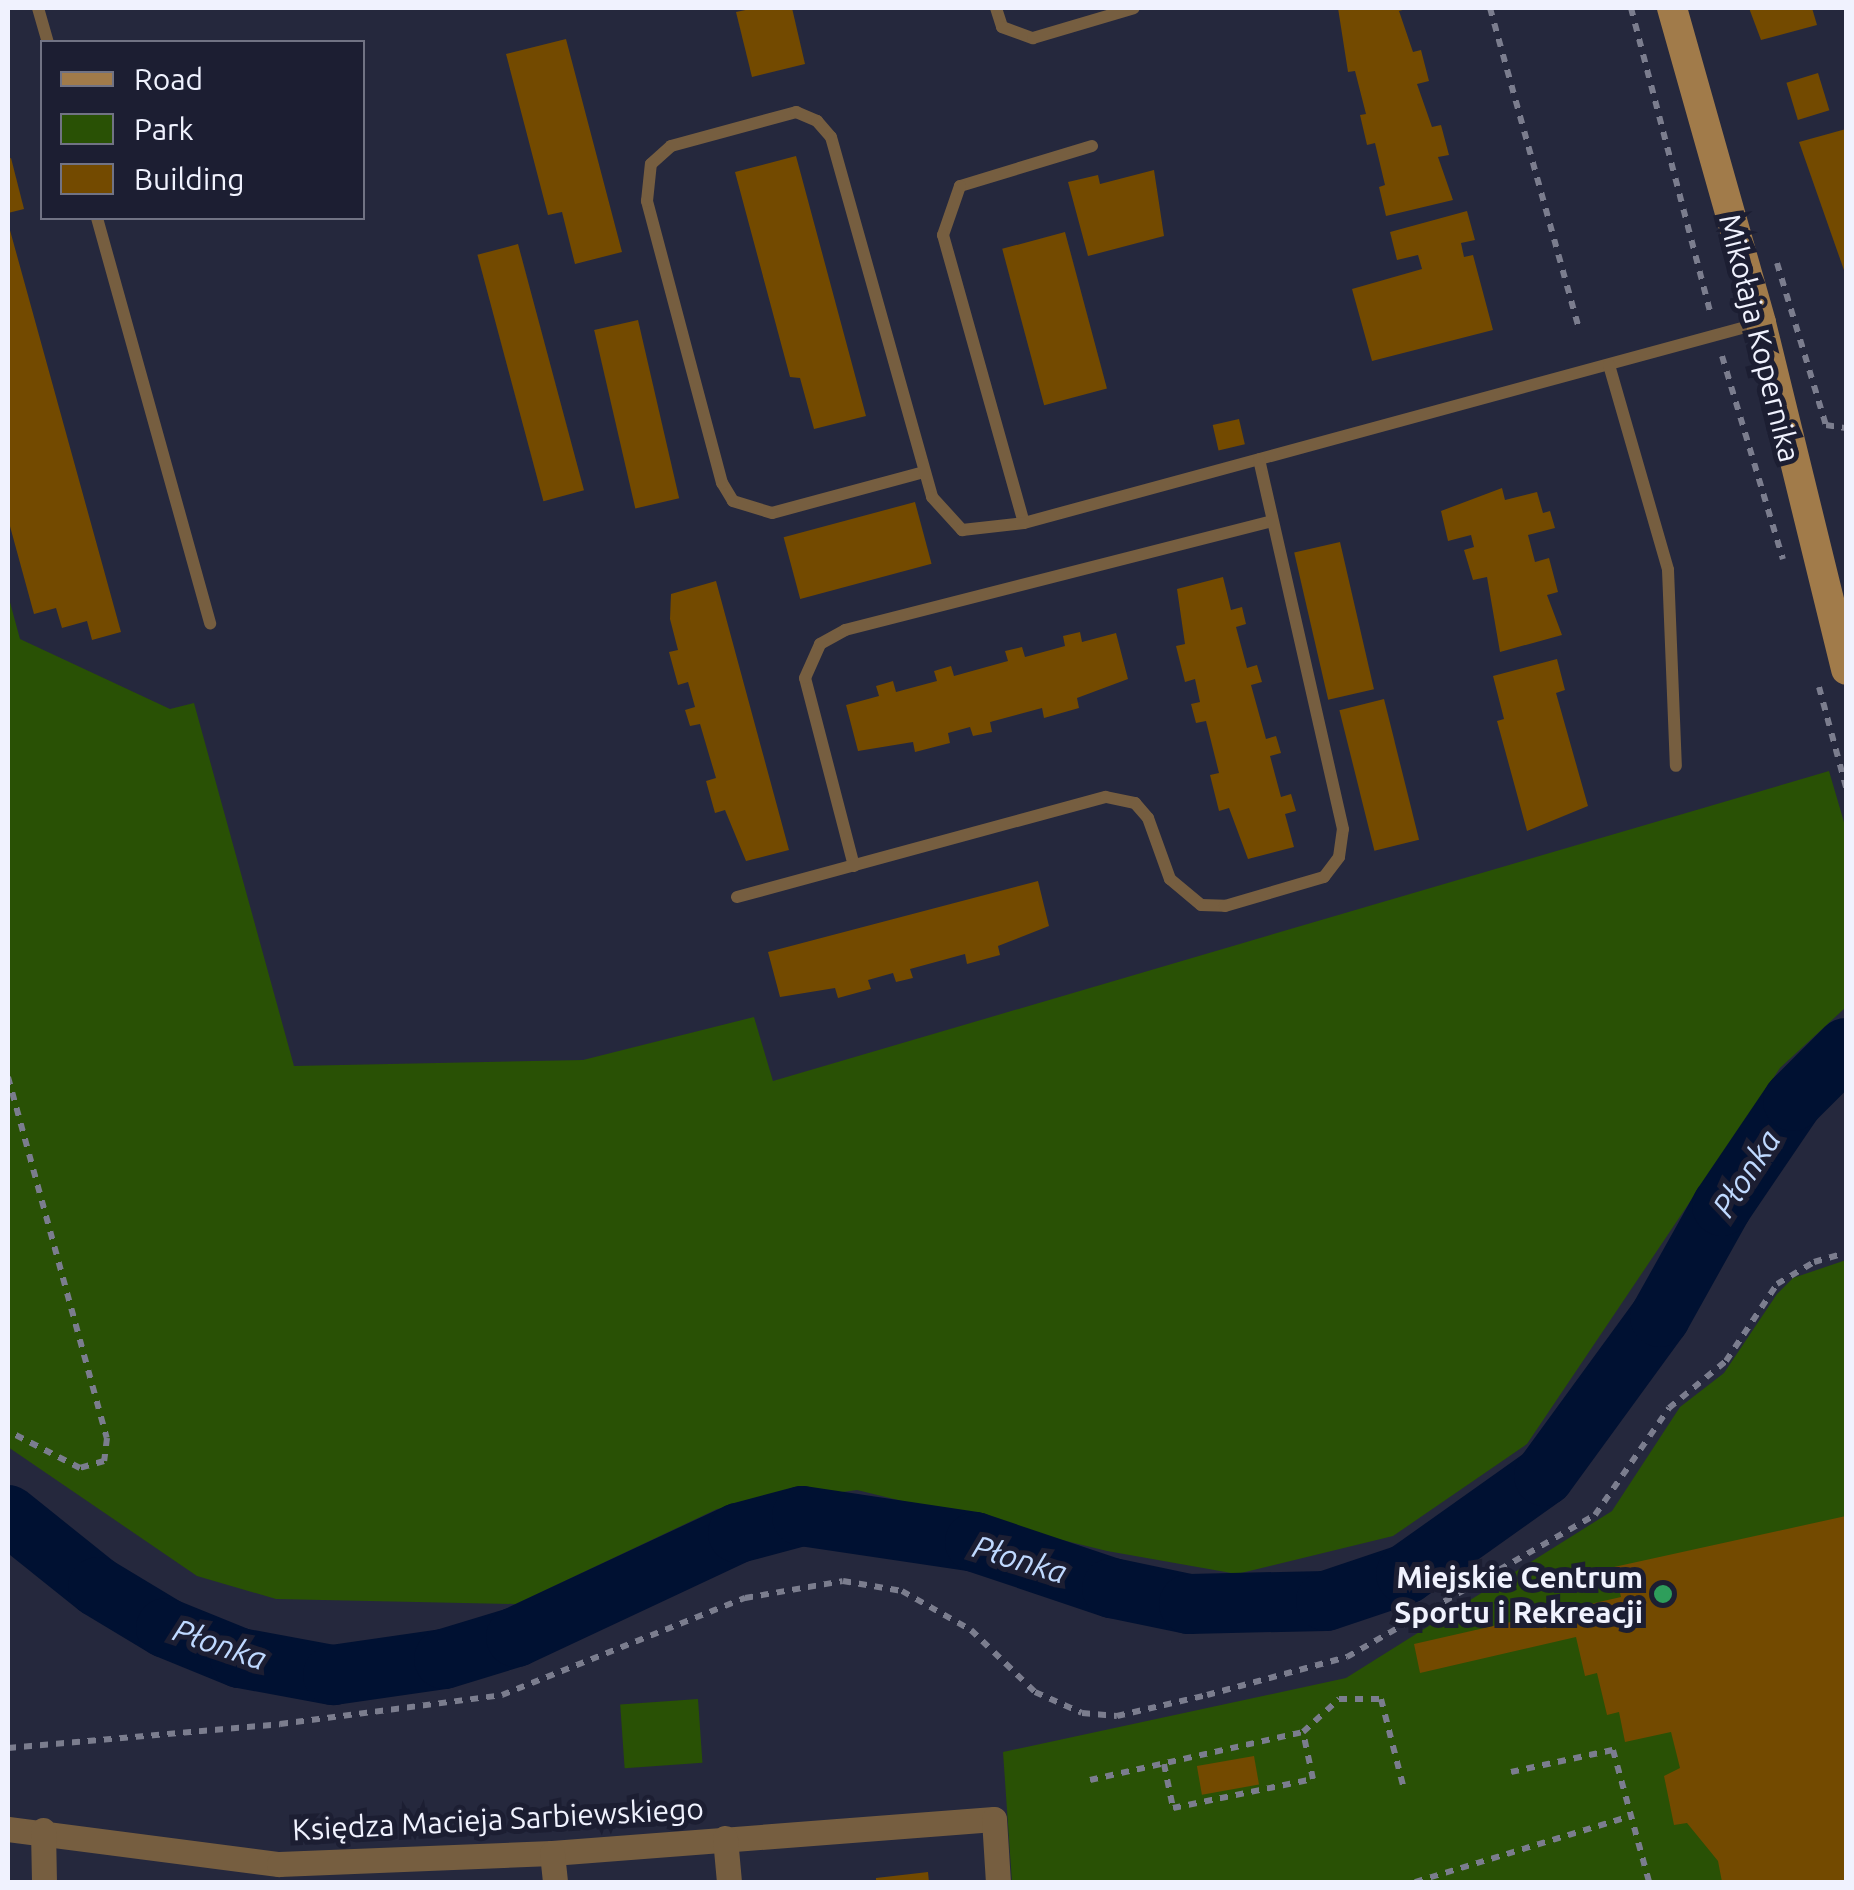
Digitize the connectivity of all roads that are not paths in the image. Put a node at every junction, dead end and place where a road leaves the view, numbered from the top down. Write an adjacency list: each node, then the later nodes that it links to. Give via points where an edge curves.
1 (38, 8): 5 (lane)
2 (996, 8): 3 (lane, via 1002,27 1033,38)
3 (1134, 8)
4 (1672, 8): 8 (street, Mikołaja Kopernika)
5 (47, 40)
6 (1092, 146): 13 (lane, via 960,186 942,235)
7 (98, 220): 14 (lane)
8 (1761, 323): 9 (lane); 15 (street, Mikołaja Kopernika)
9 (1609, 365): 10 (lane); 16 (lane, via 1668,570)
10 (1260, 459): 12 (lane); 13 (lane)
11 (924, 472): 11 (lane, via 831,137 818,121 796,112 671,146 651,164 647,201 722,483 733,501 772,513); 13 (lane, via 943,515 962,530)
12 (1272, 521): 17 (lane, via 844,630 820,644 805,678); 17 (lane, via 1343,828 1340,856 1324,877 1225,906 1201,905 1170,880 1148,818 1134,803 1106,798)
13 (1024, 523)
14 (210, 624)
15 (1846, 670)
16 (1676, 766)
17 (854, 866): 18 (lane)
18 (737, 897)
19 (8, 1830): 20 (street, Księdza Macieja Sarbiewskiego)
20 (43, 1830): 23 (street, Księdza Macieja Sarbiewskiego); 24 (street)
21 (725, 1838): 22 (street, Księdza Macieja Sarbiewskiego); 26 (street); 27 (street, Księdza Macieja Sarbiewskiego, via 994,1819)
22 (552, 1853): 23 (street, Księdza Macieja Sarbiewskiego); 25 (street)
23 (279, 1874)
24 (44, 1882)
25 (554, 1882)
26 (729, 1882)
27 (998, 1882)

